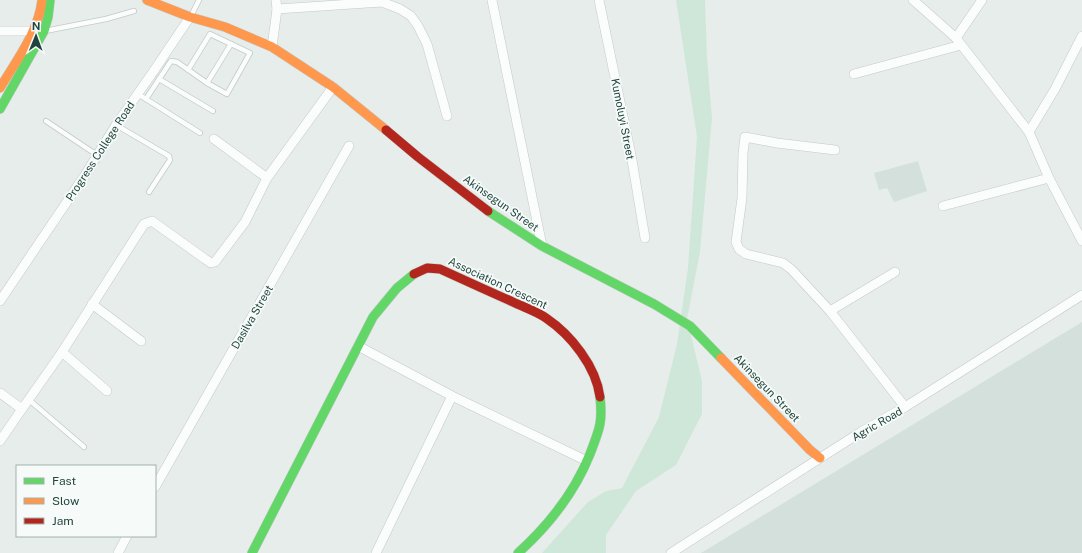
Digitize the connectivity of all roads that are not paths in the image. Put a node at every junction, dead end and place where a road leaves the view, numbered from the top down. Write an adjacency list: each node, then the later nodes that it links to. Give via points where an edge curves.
1 (42, 0): 14 (street, via 41,12)
2 (50, 0): 13 (street)
3 (147, 0): 11 (street, Akinsegun Street)
4 (199, 0): 11 (lane, Progress College Road)
5 (492, 0): 43 (street)
6 (600, 0): 41 (street, Kumoluyi Street)
7 (913, 0): 16 (street)
8 (982, 0): 16 (street)
9 (277, 5): 18 (street); 28 (street, via 382,2 411,16 427,44)
10 (134, 12): 13 (lane)
11 (190, 17): 18 (street, Akinsegun Street, via 225,27); 25 (street, Progress College Road)
12 (0, 31): 14 (street)
13 (44, 31): 14 (street); 26 (street)
14 (33, 32): 24 (street)
15 (1082, 36): 31 (street, via 1055,89)
16 (958, 41): 20 (street); 31 (street)
17 (231, 44): 19 (lane, via 210,34); 22 (lane); 22 (lane, via 250,54 227,94)
18 (272, 47): 23 (street, Akinsegun Street)
19 (188, 70): 21 (lane, via 171,61); 22 (lane)
20 (854, 74)
21 (159, 79): 25 (lane); 27 (lane)
22 (207, 83)
23 (333, 87): 37 (street); 43 (street, Akinsegun Street, via 490,213)
24 (0, 88)
25 (142, 97): 30 (street, Progress College Road); 32 (lane)
26 (0, 109)
27 (213, 111)
28 (447, 116)
29 (46, 121): 36 (lane)
30 (116, 125): 36 (street, Progress College Road); 39 (lane, via 169,156 170,160)
31 (1028, 132): 38 (street)
32 (200, 134)
33 (214, 140): 37 (street)
34 (350, 146): 62 (street, Dasilva Street)
35 (835, 150): 48 (street, via 745,137 742,153 742,198 736,242 739,249 746,254 783,264 791,269)
36 (97, 155): 46 (street, Progress College Road)
37 (267, 178): 47 (street, via 245,222 215,262 211,263 152,221 144,224)
38 (1049, 178): 40 (street); 42 (street)
39 (149, 192)
40 (943, 206)
41 (646, 238)
42 (1082, 241)
43 (542, 246): 60 (street, Akinsegun Street, via 690,326)
44 (895, 272): 48 (street)
45 (1082, 295): 56 (street, Agric Road)
46 (0, 301)
47 (92, 304): 49 (street); 51 (street)
48 (830, 311): 56 (street)
49 (141, 341)
50 (358, 346): 54 (street); 61 (street, Association Crescent, via 373,317 399,284 427,268 440,269 544,317 556,325 572,342 595,376 602,411 599,428); 65 (street, Association Crescent)
51 (62, 352): 52 (street); 55 (street)
52 (107, 391)
53 (0, 394): 57 (street)
54 (452, 396): 61 (street); 66 (street)
55 (28, 399): 57 (street); 59 (lane)
56 (905, 407): 60 (street, Agric Road)
57 (22, 408): 58 (street)
58 (0, 441)
59 (84, 447)
60 (820, 458): 68 (street, Agric Road)
61 (587, 461): 67 (street, Association Crescent, via 576,486 560,509 536,538)
62 (156, 485)
63 (126, 537): 64 (street)
64 (118, 553)
65 (252, 553)
66 (376, 553)
67 (518, 553)
68 (671, 553)

